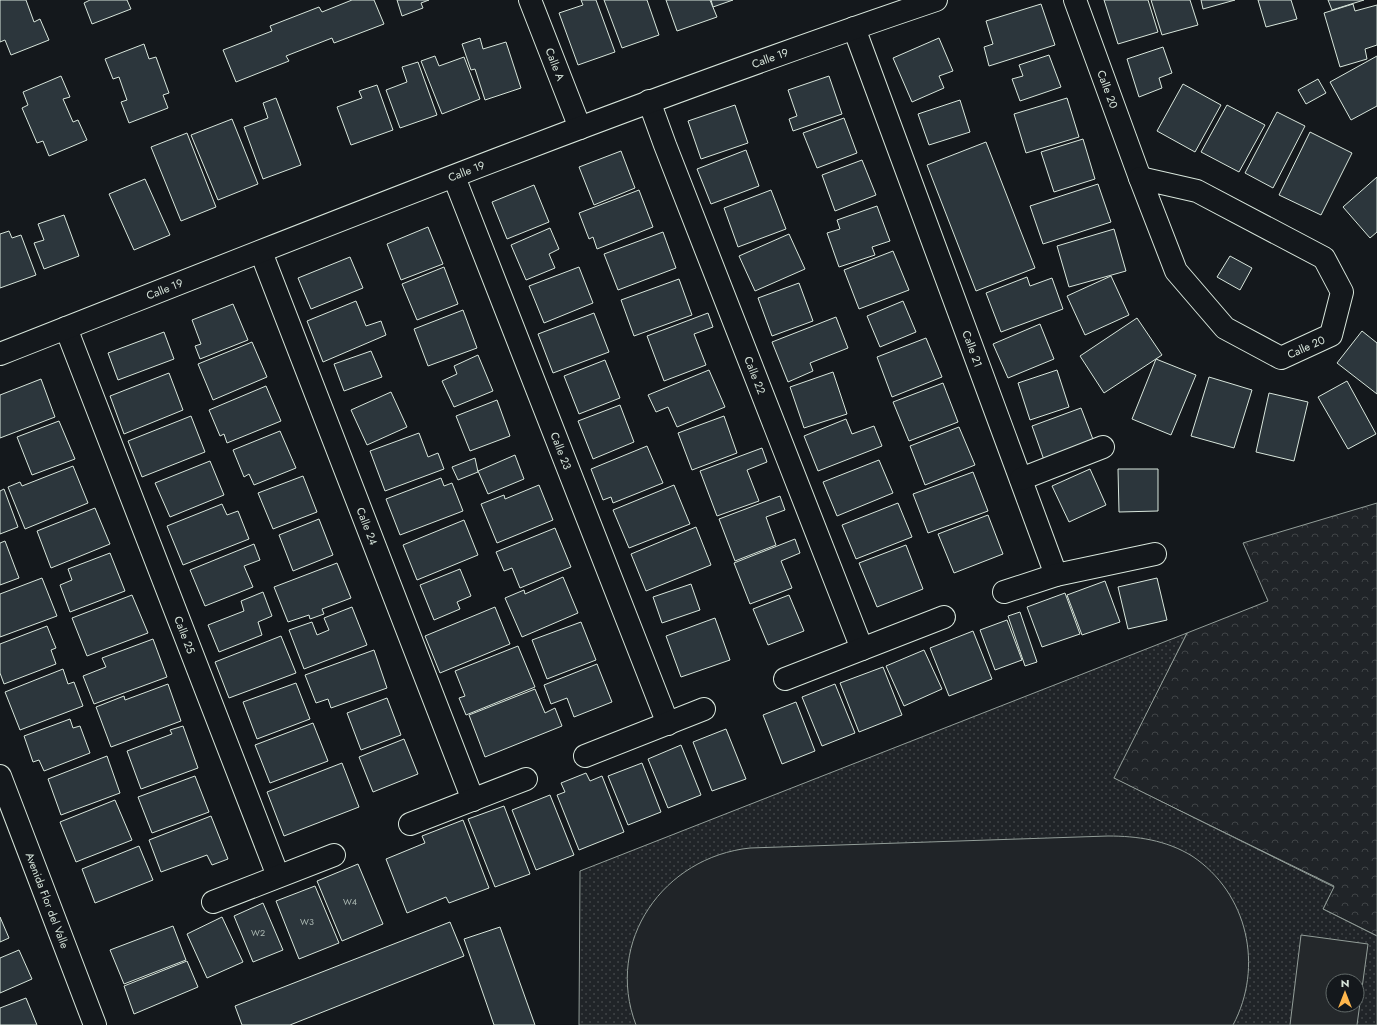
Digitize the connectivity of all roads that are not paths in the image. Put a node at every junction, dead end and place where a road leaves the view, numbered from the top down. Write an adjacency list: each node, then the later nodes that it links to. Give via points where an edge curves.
1 (530, 0): 6 (street, Calle A)
2 (936, 0): 4 (street, Calle 19)
3 (1075, 0): 8 (street, Calle 20)
4 (854, 28): 5 (street, Calle 19); 13 (street, Calle 21)
5 (649, 101): 6 (street, Calle 19); 18 (street, Calle 22)
6 (580, 128): 7 (street, Calle 19)
7 (454, 177): 9 (street, Calle 19); 21 (street, Calle 23)
8 (1140, 178): 8 (street, Calle 20, via 1176,271 1225,328 1281,358 1331,335 1342,292 1324,258 1197,191)
9 (261, 252): 10 (street, Calle 19); 25 (street, Calle 24)
10 (66, 328): 11 (street, Calle 19); 28 (street, Calle 25)
11 (0, 354)
12 (1103, 447): 13 (street)
13 (1021, 479): 15 (street, Calle 21)
14 (1155, 554): 15 (street)
15 (1056, 575): 16 (street)
16 (1004, 592)
17 (944, 617): 18 (street)
18 (862, 649): 19 (street)
19 (785, 679)
20 (704, 709): 21 (street)
21 (668, 724): 22 (street)
22 (585, 756)
23 (0, 776): 30 (street, Avenida Flor del Valle)
24 (526, 778): 25 (street)
25 (473, 800): 26 (street)
26 (410, 824)
27 (334, 855): 28 (street)
28 (278, 876): 29 (street)
29 (213, 902)
30 (95, 1025)

